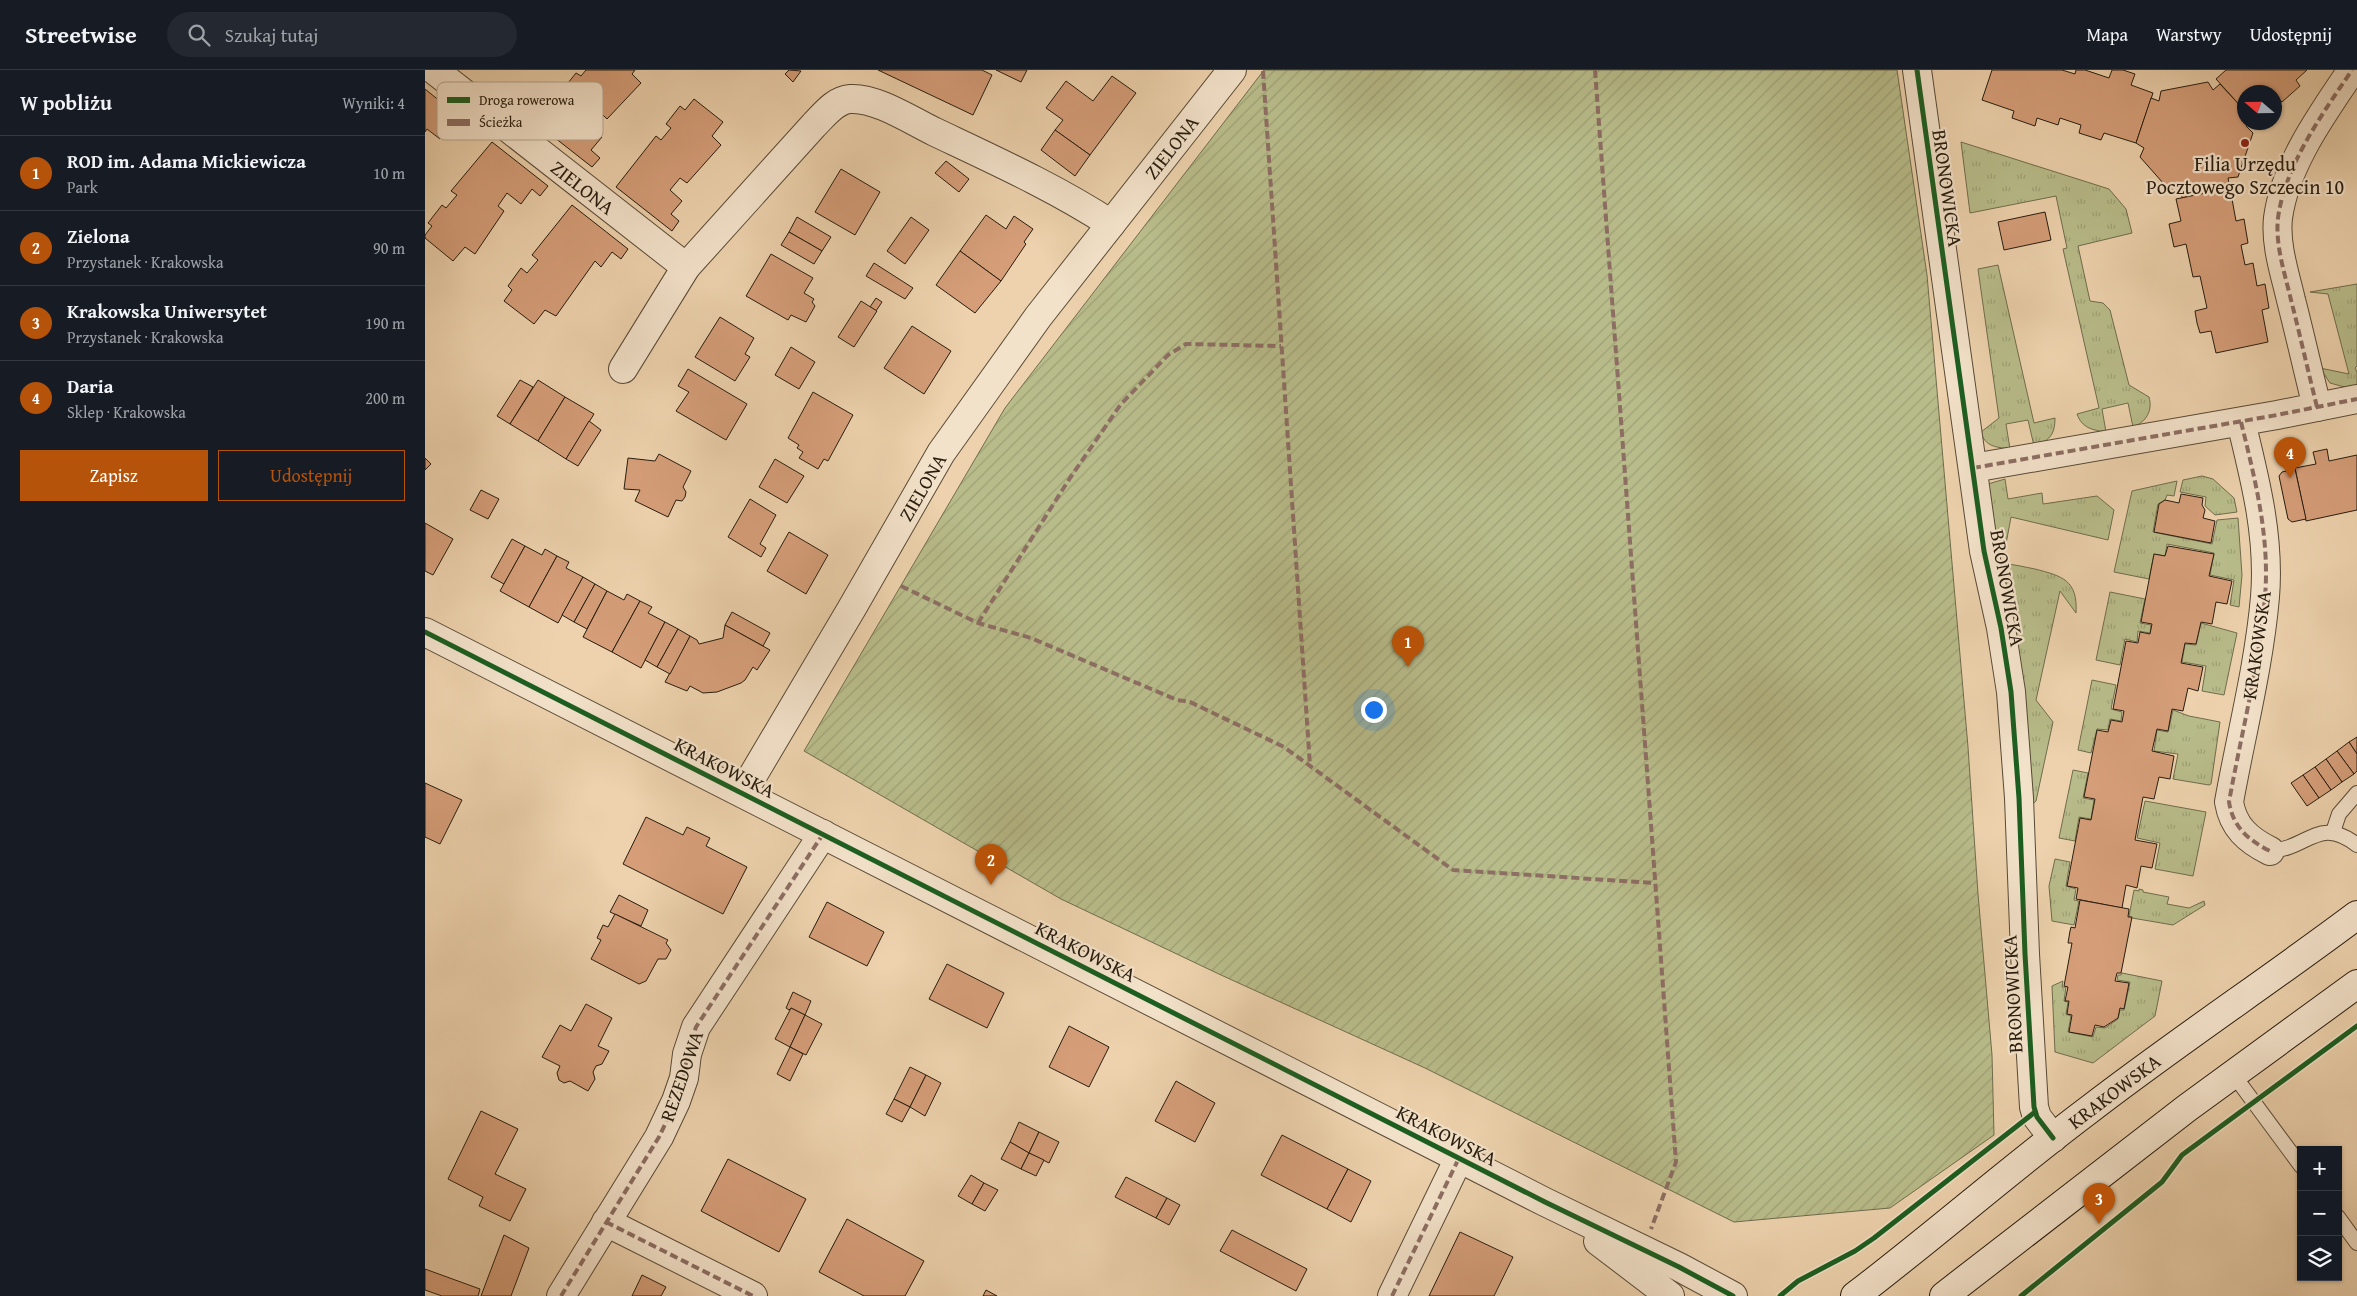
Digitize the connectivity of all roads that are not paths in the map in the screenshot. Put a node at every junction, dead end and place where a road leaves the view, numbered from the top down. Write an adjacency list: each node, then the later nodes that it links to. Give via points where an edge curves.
1 (434, 70): 5 (street, ZIELONA)
2 (1232, 70): 7 (street, ZIELONA)
3 (1917, 70): 13 (street, BRONOWICKA)
4 (2352, 70): 11 (street, via 2308,136 2281,201 2278,219 2285,279)
5 (449, 82)
6 (524, 140): 8 (street, ZIELONA)
7 (1111, 224): 8 (street, via 997,161 899,114 864,100 849,99 835,103); 15 (street, ZIELONA, via 1006,360 941,453)
8 (686, 267): 9 (street)
9 (623, 369)
10 (2357, 399): 11 (street)
11 (2317, 407): 12 (street)
12 (2241, 422): 13 (street); 20 (street, KRAKOWSKA, via 2263,526 2265,597 2229,802 2231,816 2243,834)
13 (1973, 468): 24 (street, BRONOWICKA, via 2011,692 2034,1108)
14 (425, 632): 15 (street, KRAKOWSKA)
15 (743, 792): 18 (street, KRAKOWSKA)
16 (2357, 794): 17 (lane, via 2339,814)
17 (2333, 832): 19 (lane); 20 (lane, via 2318,833 2293,847)
18 (823, 834): 25 (street, KRAKOWSKA); 28 (street, REZEDOWA, via 696,1027 676,1101 659,1137)
19 (2357, 845)
20 (2270, 851)
21 (2357, 915): 24 (street, KRAKOWSKA, via 2182,1040)
22 (2357, 984): 23 (street)
23 (2233, 1074): 26 (lane); 37 (street)
24 (2053, 1138): 36 (street, KRAKOWSKA)
25 (1459, 1158): 27 (street, KRAKOWSKA); 33 (street)
26 (2297, 1161)
27 (1545, 1202): 34 (street, KRAKOWSKA); 35 (street, KRAKOWSKA)
28 (606, 1222): 31 (street, REZEDOWA); 32 (street)
29 (2342, 1222): 30 (lane)
30 (2357, 1243)
31 (561, 1296)
32 (753, 1296)
33 (1392, 1296)
34 (1670, 1296)
35 (1733, 1296)
36 (1855, 1296)
37 (1943, 1296)

